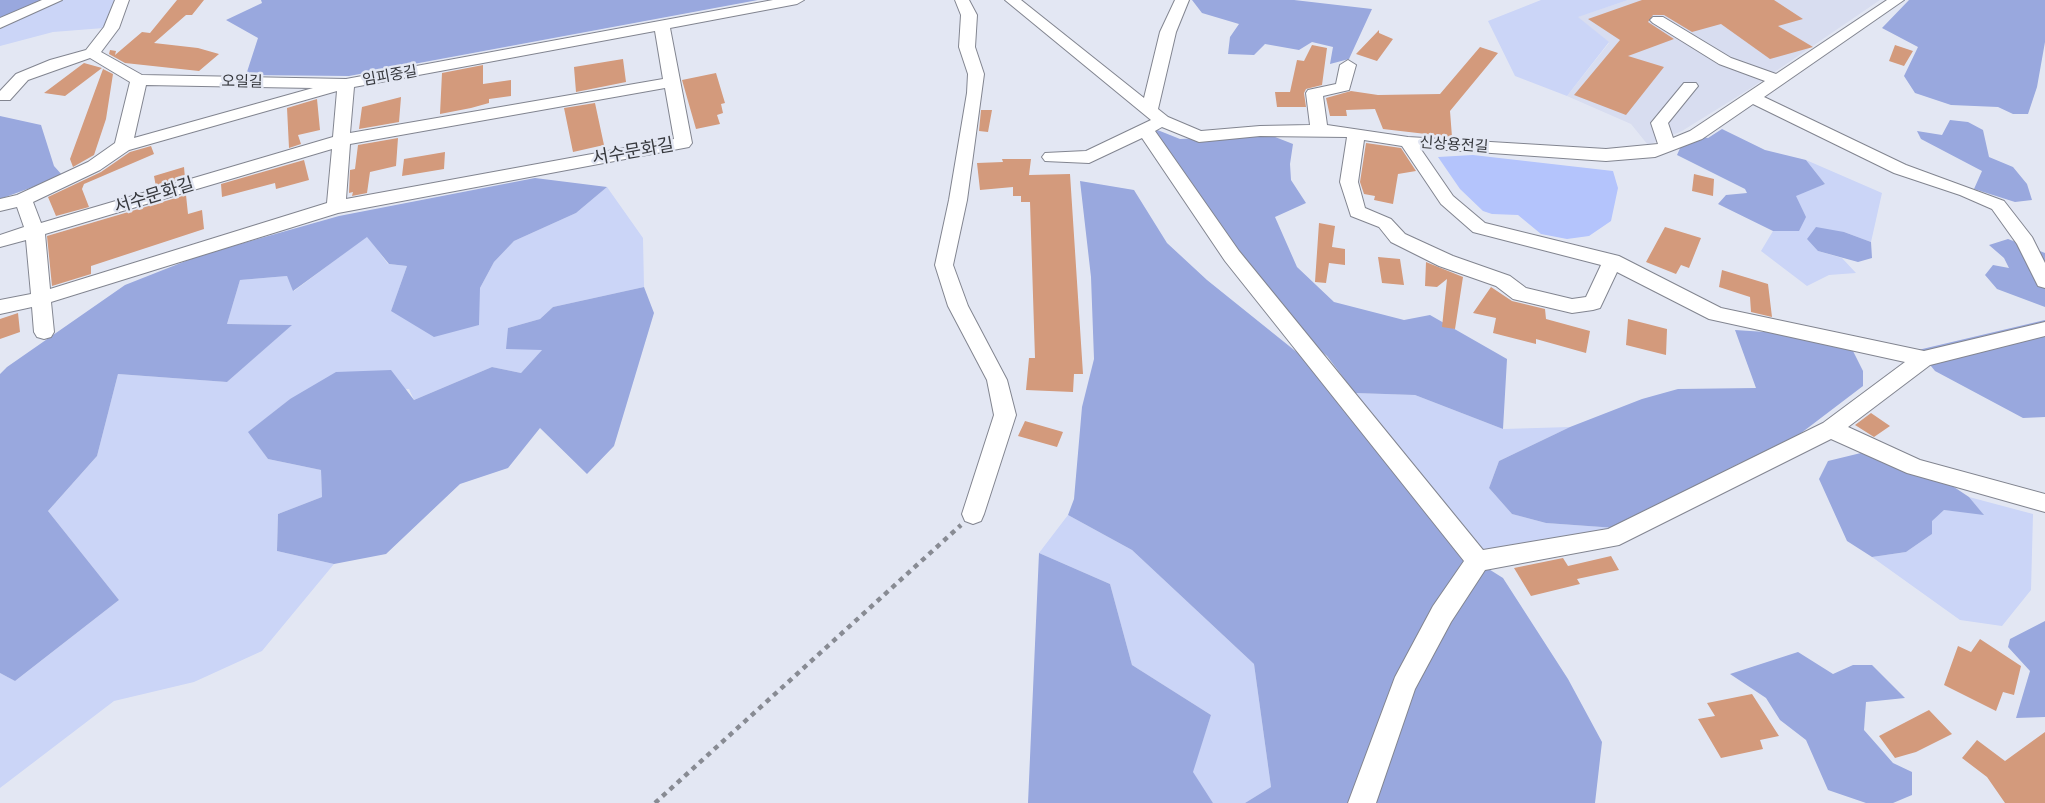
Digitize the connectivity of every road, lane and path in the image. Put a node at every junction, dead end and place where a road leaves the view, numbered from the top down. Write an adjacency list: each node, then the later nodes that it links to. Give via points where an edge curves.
1 (56, 0): 10 (street)
2 (122, 0): 12 (street, via 111,28)
3 (797, 0): 11 (street, 임피중길)
4 (962, 0): 43 (street, via 969,15 967,47 976,74 975,93 944,265 958,306 996,380 1005,415)
5 (1012, 0): 21 (street, 신상용전길)
6 (1160, 0): 8 (street)
7 (1897, 0): 15 (street, 신상용전길)
8 (1181, 2): 21 (street, via 1168,32)
9 (1658, 20): 15 (street, via 1725,61)
10 (0, 24)
11 (662, 26): 16 (street); 17 (street, 임피중길)
12 (92, 53): 14 (street, 오일길); 19 (street, via 22,77)
13 (1348, 64): 22 (street, via 1343,87 1314,93)
14 (139, 80): 17 (street, 오일길); 26 (street)
15 (1778, 80): 20 (street, 신상용전길)
16 (672, 82): 24 (street, 서수문화길); 31 (street, 서수문화길, via 683,143)
17 (346, 84): 24 (street); 26 (street, 임피중길)
18 (1690, 86): 27 (street, via 1659,123)
19 (4, 96)
20 (1752, 98): 27 (street, 신상용전길, via 1696,135); 35 (street, via 1900,169 1966,190 1998,206 2025,242)
21 (1152, 120): 22 (street, 신상용전길, via 1199,137); 28 (street, via 1089,157); 44 (street, via 1232,256)
22 (1319, 130): 23 (street, 신상용전길)
23 (1356, 134): 25 (street, 신상용전길); 34 (street, via 1349,182 1357,212 1384,223 1398,238 1446,261 1503,281 1520,294 1572,306 1593,303)
24 (343, 140): 31 (street); 32 (street, 서수문화길)
25 (1408, 142): 27 (street, 신상용전길, via 1606,155 1655,152); 34 (street, via 1447,200 1479,228)
26 (123, 146): 29 (street, 임피중길, via 94,166)
27 (1668, 147)
28 (1051, 157)
29 (23, 199): 30 (street, 임피중길); 32 (street)
30 (0, 205)
31 (336, 207): 36 (street, 서수문화길)
32 (35, 231): 33 (street, 서수문화길); 36 (street)
33 (0, 241)
34 (1612, 261): 40 (street, via 1716,314)
35 (2045, 281)
36 (39, 299): 37 (street, 서수문화길); 39 (street)
37 (0, 307)
38 (2045, 329): 40 (street)
39 (44, 332)
40 (1924, 359): 41 (street)
41 (1832, 429): 42 (street, via 1915,467); 44 (street, via 1611,538)
42 (2045, 503)
43 (973, 514): 45 (path)
44 (1478, 561): 46 (street, via 1442,614 1404,685)
45 (655, 803)
46 (1362, 803)

